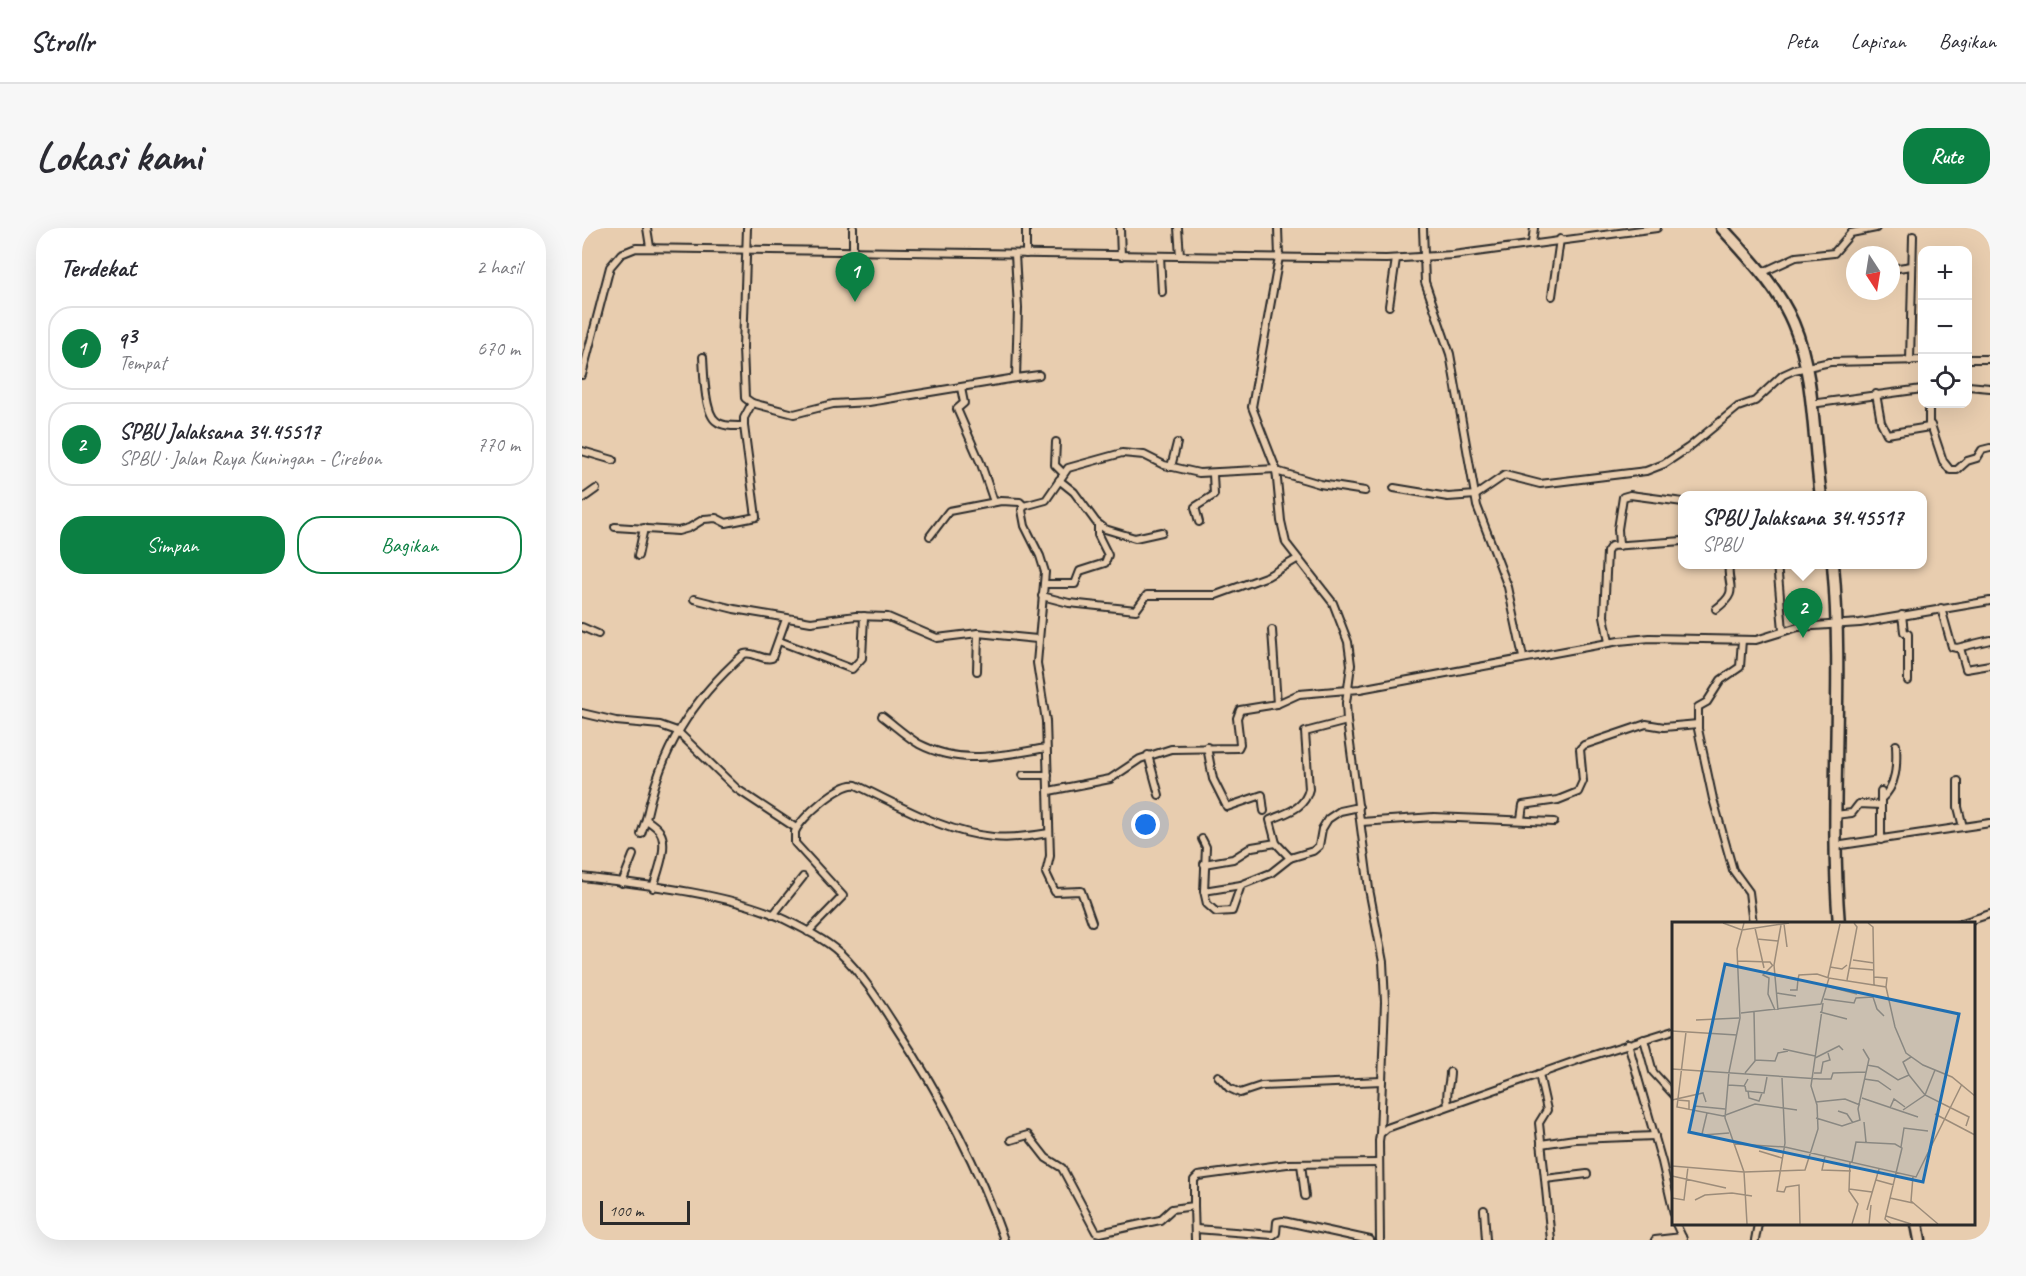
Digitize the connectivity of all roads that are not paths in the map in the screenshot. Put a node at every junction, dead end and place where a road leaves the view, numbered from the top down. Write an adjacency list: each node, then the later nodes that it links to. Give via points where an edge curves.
1 (647, 228): 19 (street)
2 (747, 228): 20 (street)
3 (853, 228): 21 (street)
4 (1026, 228): 23 (street)
5 (1178, 228): 26 (street)
6 (1278, 228): 27 (street)
7 (1423, 228): 28 (street)
8 (1533, 228): 18 (street)
9 (1591, 228): 15 (street)
10 (1657, 228): 13 (street)
11 (1876, 228): 32 (street, via 1851,233 1834,253 1796,257)
12 (1120, 229): 24 (street)
13 (1646, 229): 15 (street)
14 (1724, 231): 32 (highway)
15 (1591, 236): 17 (street)
16 (1913, 236): 30 (street)
17 (1560, 239): 18 (street); 34 (street)
18 (1532, 243): 28 (street)
19 (650, 247): 20 (street); 42 (street, via 627,251 610,267)
20 (747, 250): 21 (street); 50 (street, via 743,348 745,395)
21 (853, 251): 22 (street)
22 (1016, 254): 23 (street); 44 (street)
23 (1026, 254): 24 (street)
24 (1121, 256): 25 (street)
25 (1160, 256): 26 (street); 33 (street)
26 (1180, 256): 27 (street)
27 (1279, 257): 29 (street); 61 (street, via 1252,406)
28 (1423, 258): 29 (street); 69 (street, via 1429,297 1450,354)
29 (1396, 259): 35 (street)
30 (1912, 266): 31 (street); 39 (street)
31 (1900, 268)
32 (1761, 273): 41 (highway, via 1794,324)
33 (1162, 292)
34 (1552, 296)
35 (1389, 306)
36 (703, 357): 54 (street, via 712,417 723,424)
37 (1972, 359): 38 (street)
38 (1990, 359)
39 (1910, 360): 40 (street); 41 (street)
40 (1918, 360)
41 (1805, 366): 51 (highway); 69 (street, via 1783,375 1761,396 1738,407 1688,448 1656,468 1540,484 1505,475)
42 (582, 375)
43 (1039, 375): 44 (street)
44 (1016, 378): 46 (street)
45 (1972, 386): 47 (street)
46 (961, 388): 50 (street, via 833,404 794,414); 72 (street, via 964,403 957,409)
47 (1990, 388)
48 (1918, 389): 49 (street)
49 (1876, 394): 51 (street); 53 (street, via 1886,433)
50 (752, 403): 54 (street)
51 (1810, 404): 68 (highway)
52 (1929, 408): 53 (street)
53 (1931, 425): 57 (street, via 1950,470 1957,470)
54 (744, 426): 77 (street, via 756,517 726,523 716,518 704,519 678,531)
55 (1056, 442): 62 (street, via 1055,465)
56 (1177, 443): 60 (street)
57 (1990, 448)
58 (582, 451): 59 (street)
59 (614, 460)
60 (1171, 466): 62 (street, via 1144,455 1122,453 1073,465); 63 (street)
61 (1276, 470): 63 (street); 67 (street, via 1320,484); 83 (street, via 1283,532)
62 (1062, 473): 64 (street)
63 (1213, 474): 74 (street, via 1214,495 1195,507)
64 (1059, 480): 73 (street, via 1046,500); 75 (street, via 1083,502)
65 (1394, 488): 69 (street, via 1448,497)
66 (596, 489): 70 (street)
67 (1365, 491)
68 (1821, 491)
69 (1476, 495): 108 (street, via 1508,588)
70 (582, 499)
71 (1678, 501): 81 (street, via 1623,497)
72 (994, 502): 73 (street, via 1020,502); 79 (street, via 946,513)
73 (1024, 506): 87 (street, via 1022,516 1043,563)
74 (1199, 522)
75 (1098, 524): 78 (street, via 1135,538); 87 (street, via 1098,535 1108,555 1105,563 1080,571 1075,584)
76 (615, 527): 77 (street)
77 (644, 528): 82 (street)
78 (1162, 532)
79 (930, 536)
80 (1678, 541): 81 (street)
81 (1619, 546): 106 (street, via 1611,546 1607,552 1604,616)
82 (638, 556)
83 (1297, 559): 88 (street, via 1268,576 1216,595 1147,596 1136,610); 112 (street, via 1318,581 1343,625 1351,665)
84 (1730, 569): 92 (street, via 1732,589)
85 (1777, 569): 99 (street)
86 (1833, 569): 96 (highway)
87 (1044, 584): 88 (street)
88 (1042, 596): 102 (street)
89 (694, 599): 95 (street)
90 (1990, 601): 91 (street)
91 (1941, 608): 93 (street); 107 (street, via 1950,644)
92 (1716, 609)
93 (1902, 615): 96 (street); 111 (street, via 1904,633 1908,634)
94 (864, 616): 95 (street, via 811,622); 100 (street, via 888,617 937,638); 105 (street, via 862,658 852,669)
95 (786, 619): 105 (street)
96 (1838, 625): 99 (street); 132 (highway)
97 (582, 627): 101 (street)
98 (1272, 630): 113 (street)
99 (1783, 630): 103 (street, via 1761,639)
100 (978, 633): 102 (street); 110 (street)
101 (598, 634)
102 (1037, 639): 121 (street, via 1037,677 1046,721)
103 (1742, 640): 106 (street, via 1650,638); 117 (street, via 1740,667 1721,681 1707,702 1698,706)
104 (1990, 640): 107 (street)
105 (779, 641): 118 (street, via 770,659 749,653 742,656 697,702)
106 (1609, 642): 108 (street)
107 (1960, 648): 109 (street, via 1966,669)
108 (1523, 657): 112 (street)
109 (1990, 665)
110 (976, 671)
111 (1908, 681)
112 (1347, 691): 113 (street, via 1299,694); 116 (street)
113 (1277, 704): 120 (street, via 1240,710 1238,748)
114 (582, 713): 118 (street)
115 (882, 716): 121 (street, via 920,744 965,758)
116 (1347, 721): 130 (street); 144 (street, via 1305,732 1307,798 1302,806 1270,820)
117 (1698, 724): 134 (street, via 1646,724 1584,745 1580,749 1583,781 1578,792 1558,800 1523,805); 158 (street, via 1713,799 1733,870 1749,892)
118 (677, 731): 133 (street, via 661,767); 139 (street, via 737,789)
119 (1896, 745): 129 (street, via 1898,770)
120 (1207, 747): 122 (street); 131 (street, via 1213,779 1227,807 1262,795)
121 (1046, 748): 124 (street)
122 (1148, 755): 126 (street, via 1110,779); 128 (street)
123 (1023, 775): 124 (street)
124 (1048, 775): 126 (street)
125 (1958, 781): 138 (street)
126 (1048, 791): 140 (street)
127 (1881, 791): 129 (street)
128 (1159, 795)
129 (1881, 802): 132 (street, via 1859,804 1852,813); 143 (street)
130 (1359, 807): 135 (street); 147 (street, via 1340,811 1328,819 1318,846)
131 (1264, 811)
132 (1835, 815): 145 (highway)
133 (646, 819): 141 (street); 153 (street, via 662,838)
134 (1521, 819): 135 (street, via 1434,817); 136 (street)
135 (1361, 822): 168 (street, via 1383,962)
136 (1554, 822)
137 (1990, 824): 138 (street)
138 (1963, 826): 143 (street)
139 (796, 828): 140 (street, via 822,802 853,784 932,821 981,836); 161 (street, via 795,843 843,896)
140 (1049, 833): 157 (street, via 1046,873 1053,890 1081,891)
141 (641, 834)
142 (1202, 839): 148 (street, via 1206,847)
143 (1881, 840): 145 (street)
144 (1276, 843): 147 (street); 148 (street, via 1252,848 1236,858)
145 (1835, 846): 159 (highway)
146 (633, 855): 151 (street)
147 (1290, 858): 152 (street, via 1271,873)
148 (1204, 864): 154 (street)
149 (582, 877): 151 (street)
150 (803, 877): 155 (street)
151 (622, 883): 153 (street)
152 (1241, 885): 154 (street); 154 (street, via 1235,907 1224,914 1207,904)
153 (653, 888): 155 (street, via 729,901)
154 (1204, 891)
155 (773, 915): 161 (street)
156 (1990, 915): 160 (street)
157 (1092, 922)
158 (1753, 922)
159 (1839, 922)
160 (1966, 922)
161 (808, 932): 191 (street, via 838,951 854,968 930,1079 984,1187)
162 (1672, 1031): 163 (street)
163 (1644, 1039): 164 (street); 169 (street, via 1653,1072)
164 (1628, 1043): 166 (street); 172 (street)
165 (1449, 1072): 170 (street, via 1445,1090)
166 (1539, 1074): 170 (street); 174 (street, via 1547,1110 1540,1119)
167 (1218, 1076): 168 (street, via 1240,1093 1262,1086)
168 (1382, 1081): 171 (street)
169 (1672, 1093)
170 (1448, 1105): 171 (street, via 1394,1124)
171 (1380, 1134): 175 (street)
172 (1655, 1136): 174 (street); 177 (street)
173 (1011, 1140): 188 (street, via 1028,1135 1046,1158 1062,1168 1089,1222 1096,1232)
174 (1541, 1144): 180 (street)
175 (1378, 1163): 176 (street); 195 (street)
176 (1301, 1164): 181 (street); 183 (street, via 1198,1176 1194,1180)
177 (1664, 1170): 178 (street); 182 (street)
178 (1672, 1172)
179 (1587, 1174): 180 (street)
180 (1545, 1179): 197 (street)
181 (1305, 1196)
182 (1672, 1205)
183 (1194, 1206): 187 (street); 188 (street, via 1172,1209 1160,1220)
184 (1484, 1210): 196 (street)
185 (1758, 1225): 199 (street)
186 (1917, 1225): 200 (highway)
187 (1196, 1229): 189 (street, via 1273,1235 1277,1222 1283,1221); 193 (street)
188 (1103, 1233): 192 (street)
189 (1333, 1236): 194 (street)
190 (1682, 1238): 198 (street)
191 (1004, 1240)
192 (1106, 1240)
193 (1196, 1240)
194 (1370, 1240)
195 (1380, 1240)
196 (1486, 1240)
197 (1551, 1240)
198 (1654, 1240)
199 (1755, 1240)
200 (1920, 1240)

